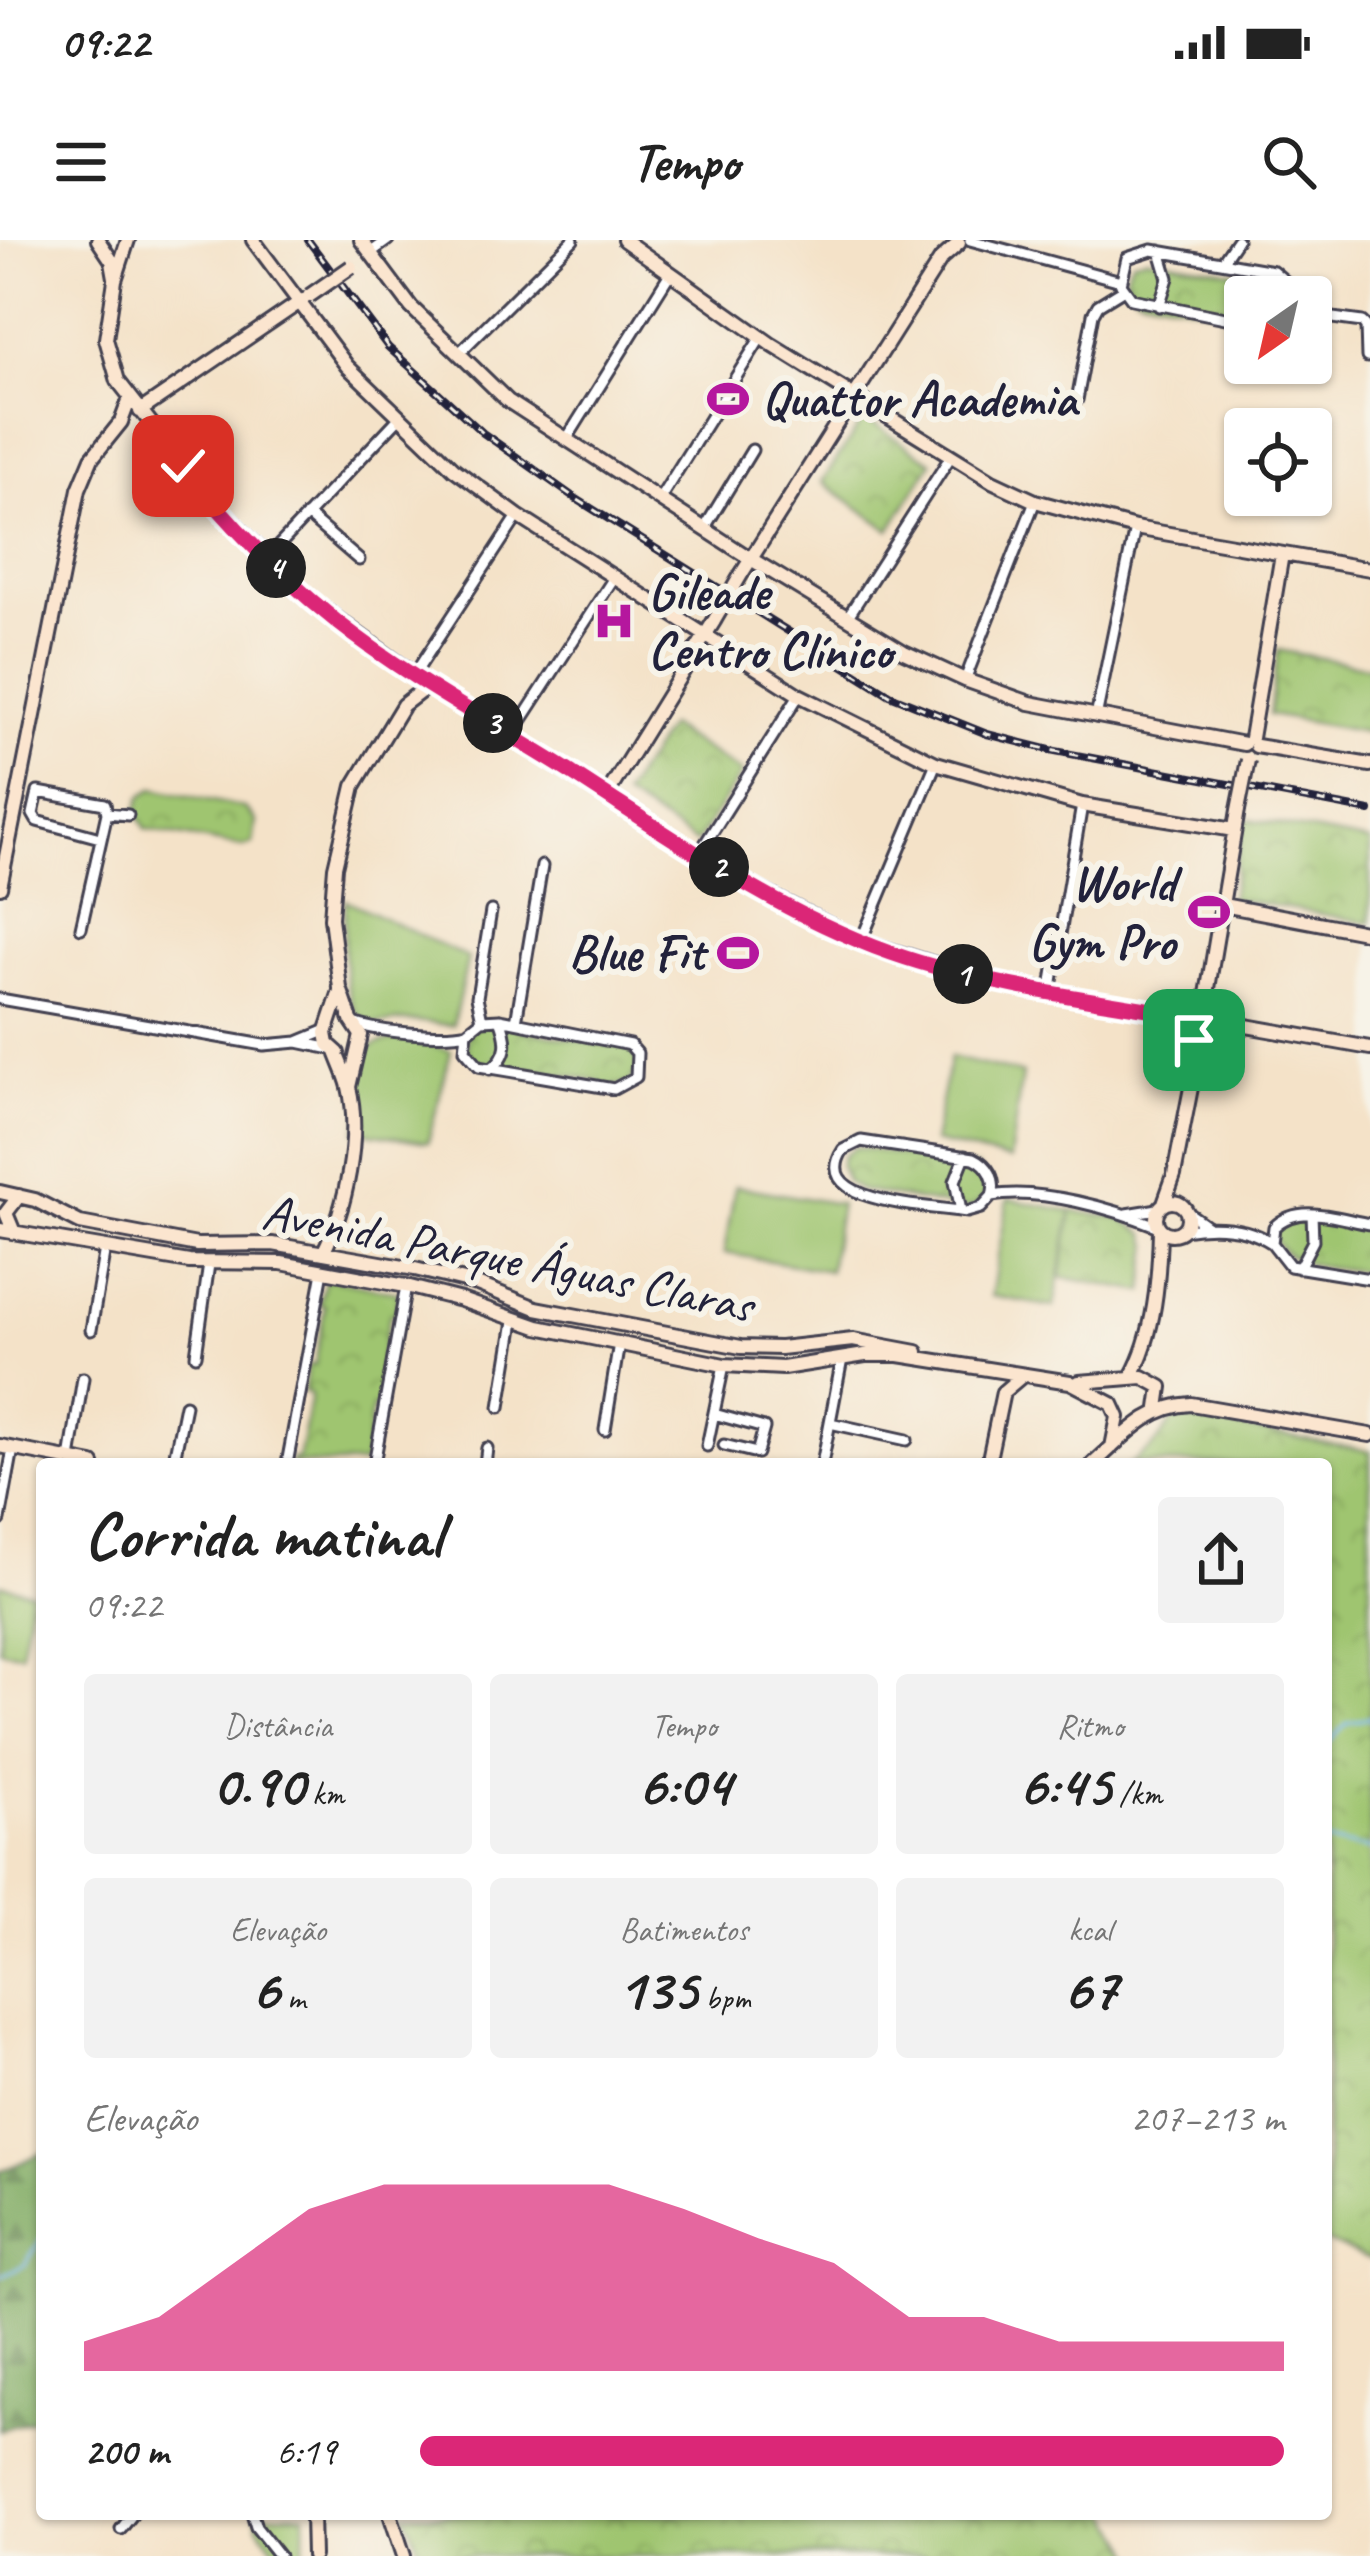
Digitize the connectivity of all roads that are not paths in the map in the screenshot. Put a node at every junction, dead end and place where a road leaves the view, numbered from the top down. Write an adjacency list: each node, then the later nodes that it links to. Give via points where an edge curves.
1 (98, 240): 18 (street)
2 (128, 240): 18 (street)
3 (253, 240): 20 (street)
4 (361, 240): 12 (street)
5 (388, 240): 12 (street)
6 (573, 240): 25 (street)
7 (624, 240): 16 (street)
8 (1237, 240): 13 (street)
9 (960, 241): 10 (street); 27 (street)
10 (986, 242): 15 (street)
11 (1150, 246): 13 (street); 14 (street); 21 (street, via 1168,278)
12 (370, 253): 20 (street, bridge); 25 (street)
13 (1222, 262): 17 (street)
14 (1123, 265): 15 (street); 19 (street)
15 (1098, 272): 19 (street)
16 (669, 275): 24 (street); 33 (street)
17 (1278, 276)
18 (116, 280): 28 (street, via 108,351)
19 (1123, 285): 21 (street, via 1139,303); 29 (street, via 1093,314)
20 (303, 300): 30 (street); 31 (street, via 346,365)
21 (1159, 306): 22 (street)
22 (1224, 318)
23 (1332, 318): 26 (street, via 1366,326)
24 (761, 337): 27 (street); 36 (street)
25 (458, 354): 33 (street)
26 (1366, 357)
27 (856, 397): 35 (street); 44 (street)
28 (130, 398): 30 (street); 32 (street)
29 (1077, 400)
30 (143, 416): 32 (street); 43 (street)
31 (398, 419): 38 (street); 39 (street)
32 (121, 422): 68 (street, via 80,489)
33 (566, 440): 36 (street)
34 (752, 450): 41 (street)
35 (951, 456): 37 (street); 48 (street)
36 (659, 500): 41 (street)
37 (1035, 501): 40 (street); 51 (street)
38 (307, 515): 43 (street); 45 (street)
39 (518, 516): 47 (street); 50 (street)
40 (1135, 528): 42 (street); 55 (street)
41 (704, 529): 44 (street)
42 (1282, 554): 46 (street); 57 (street)
43 (267, 559): 50 (street, via 340,625)
44 (752, 559): 48 (street); 49 (street, bridge)
45 (359, 560)
46 (1370, 569)
47 (615, 576): 49 (street); 56 (street)
48 (847, 619): 51 (street)
49 (706, 636): 53 (street); 60 (street)
50 (412, 674): 52 (street); 54 (street)
51 (965, 680): 55 (street)
52 (430, 685): 54 (street); 56 (street)
53 (800, 695): 58 (street); 66 (street)
54 (403, 705): 74 (street, via 354,786 335,867 331,917)
55 (1096, 716): 57 (street)
56 (512, 735): 60 (street)
57 (1250, 748): 59 (street); 64 (street, bridge)
58 (936, 763): 61 (street); 73 (street)
59 (1370, 765)
60 (606, 796): 66 (street)
61 (1082, 805): 64 (street); 75 (street)
62 (107, 813): 63 (street); 65 (street); 65 (street, via 105,804 38,792 37,821)
63 (128, 815)
64 (1234, 830): 69 (street)
65 (100, 838): 71 (street)
66 (698, 855): 73 (street)
67 (542, 866): 81 (street)
68 (0, 887)
69 (1222, 904): 72 (street); 77 (street)
70 (491, 911): 79 (street, via 478,985)
71 (81, 928)
72 (1370, 933)
73 (861, 941): 75 (street)
74 (340, 988): 80 (street); 82 (street)
75 (1050, 993): 77 (street)
76 (0, 999): 85 (street, via 232,1042)
77 (1203, 1018): 87 (street); 92 (street)
78 (500, 1019): 79 (street); 81 (street); 89 (street, via 507,1046)
79 (482, 1020): 84 (street)
80 (354, 1022): 82 (street); 83 (street); 86 (street)
81 (516, 1022): 89 (street, via 630,1045 635,1077 614,1089)
82 (329, 1027): 85 (street); 88 (street)
83 (380, 1032): 84 (street); 86 (street)
84 (466, 1038): 89 (street, via 468,1057)
85 (298, 1042): 88 (street)
86 (358, 1047): 88 (street); 90 (street)
87 (1370, 1048)
88 (333, 1050): 90 (street)
89 (490, 1070)
90 (349, 1087): 108 (street, via 350,1148)
91 (965, 1156): 93 (street, via 981,1162); 100 (street, via 955,1180); 100 (street, via 861,1141 843,1150 836,1169 855,1193)
92 (1174, 1175): 98 (street); 99 (street)
93 (995, 1184): 95 (street); 97 (street)
94 (0, 1192): 96 (street, Avenida Parque Águas Claras)
95 (1010, 1193): 97 (street); 101 (street)
96 (20, 1196): 107 (street, via 6,1213); 111 (street, Avenida Parque Águas Claras, via 80,1223)
97 (992, 1196): 100 (street, via 981,1208)
98 (1161, 1206): 99 (street); 101 (street); 106 (street)
99 (1185, 1209): 104 (street); 109 (street)
100 (961, 1211)
101 (1127, 1214): 106 (street)
102 (1312, 1214): 103 (street); 105 (street, via 1290,1215); 119 (street, via 1312,1246)
103 (1370, 1224)
104 (1207, 1226): 109 (street); 110 (street)
105 (1274, 1227): 110 (street); 112 (street)
106 (1159, 1228): 109 (street); 117 (street)
107 (7, 1230): 113 (street, Avenida Parque Águas Claras)
108 (334, 1230): 114 (street); 116 (street)
109 (1180, 1231): 117 (street)
110 (1250, 1232): 112 (street)
111 (156, 1238): 114 (street, Avenida Parque Águas Claras); 115 (street)
112 (1272, 1243): 119 (street)
113 (105, 1248): 115 (street, Avenida Parque Águas Claras); 124 (street)
114 (322, 1252): 116 (street, Avenida Parque Águas Claras)
115 (153, 1256): 118 (street, Avenida Parque Águas Claras)
116 (341, 1256): 125 (street, Avenida Parque Águas Claras)
117 (1159, 1258): 127 (street)
118 (209, 1264): 120 (street, Avenida Parque Águas Claras); 128 (street)
119 (1299, 1268): 121 (street)
120 (323, 1271): 122 (street, Avenida Parque Águas Claras); 157 (street)
121 (1370, 1279)
122 (406, 1286): 123 (street, Avenida Parque Águas Claras); 158 (street)
123 (514, 1321): 126 (street, Avenida Parque Águas Claras); 142 (street)
124 (91, 1330)
125 (684, 1337): 129 (street); 131 (street, Avenida Parque Águas Claras, via 754,1349 869,1341)
126 (620, 1343): 129 (street, Avenida Parque Águas Claras); 146 (street)
127 (1146, 1346): 135 (street); 138 (street)
128 (196, 1355)
129 (681, 1355): 132 (street, Avenida Parque Águas Claras)
130 (842, 1358): 131 (street, Avenida Parque Águas Claras); 132 (street, Avenida Parque Águas Claras, via 783,1368); 145 (street)
131 (934, 1358): 133 (street, Avenida Parque Águas Claras)
132 (724, 1365): 144 (street)
133 (975, 1365): 134 (street, Avenida Parque Águas Claras); 139 (street, via 999,1378)
134 (1027, 1375): 137 (street, Avenida Parque Águas Claras); 139 (street)
135 (1131, 1377): 137 (street, Avenida Parque Águas Claras); 138 (street, Avenida Parque Águas Claras)
136 (83, 1378): 155 (street)
137 (1070, 1382): 151 (street, Avenida Parque Águas Claras, via 1112,1404)
138 (1157, 1384): 140 (street); 143 (street)
139 (1003, 1391): 161 (street)
140 (1191, 1404): 143 (street); 147 (street)
141 (184, 1405): 156 (street)
142 (500, 1408)
143 (1158, 1408): 151 (street)
144 (714, 1414): 149 (street, via 764,1428 757,1453); 150 (street)
145 (830, 1423): 148 (street); 160 (street)
146 (605, 1430)
147 (1370, 1435)
148 (907, 1440)
149 (724, 1445)
150 (707, 1446)
151 (1112, 1447): 162 (street)
152 (7, 1448): 154 (street); 163 (street)
153 (487, 1448): 159 (street)
154 (64, 1458)
155 (70, 1458)
156 (174, 1458)
157 (288, 1458)
158 (375, 1458)
159 (486, 1458)
160 (823, 1458)
161 (989, 1458)
162 (1100, 1458)
163 (0, 1520)
164 (129, 2520): 168 (street)
165 (254, 2520): 169 (street)
166 (312, 2520): 170 (street)
167 (392, 2520): 171 (street)
168 (121, 2529)
169 (279, 2556)
170 (313, 2556)
171 (404, 2556)

